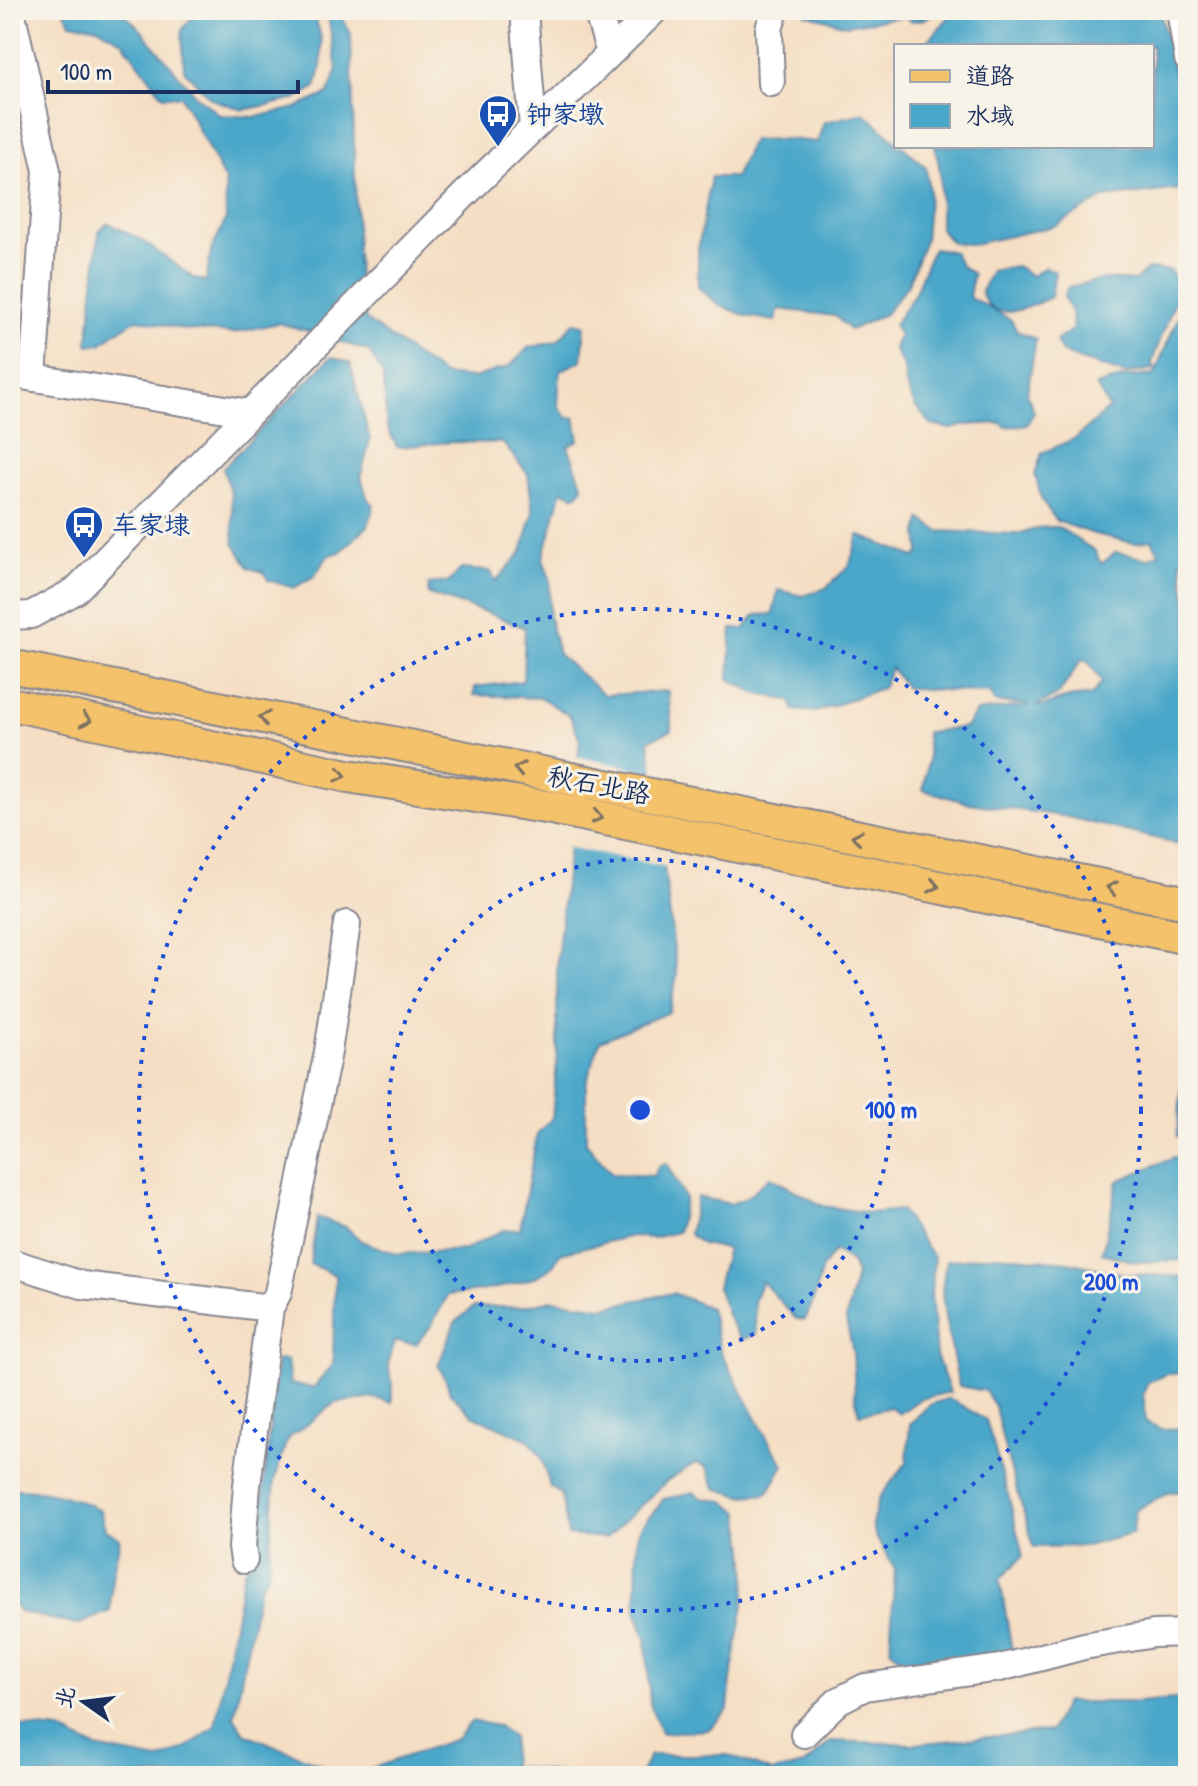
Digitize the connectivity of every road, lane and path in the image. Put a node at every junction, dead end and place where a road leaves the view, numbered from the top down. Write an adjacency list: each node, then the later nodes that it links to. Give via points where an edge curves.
1 (11, 10): 11 (street, via 47,171)
2 (524, 10): 10 (street)
3 (597, 10): 7 (street)
4 (655, 10): 7 (street)
5 (775, 10): 9 (street, via 769,29)
6 (1180, 10): 8 (street)
7 (610, 53): 10 (street)
8 (1188, 59)
9 (771, 83)
10 (533, 128): 12 (street)
11 (22, 376): 12 (street)
12 (250, 413): 13 (street, via 75,591 31,615)
13 (10, 616)
14 (10, 666): 16 (main road, 秋石北路, one-way to 14)
15 (10, 704): 18 (main road, 秋石北路, one-way to 18, via 348,776 552,808)
16 (1188, 903)
17 (347, 924): 20 (street, via 328,1052 278,1293)
18 (1188, 938)
19 (10, 1262): 20 (street, via 82,1285)
20 (270, 1308): 21 (street, via 247,1485)
21 (244, 1560)
22 (1188, 1633): 23 (street, via 1154,1634 1000,1668 865,1687 838,1701)
23 (804, 1734)

